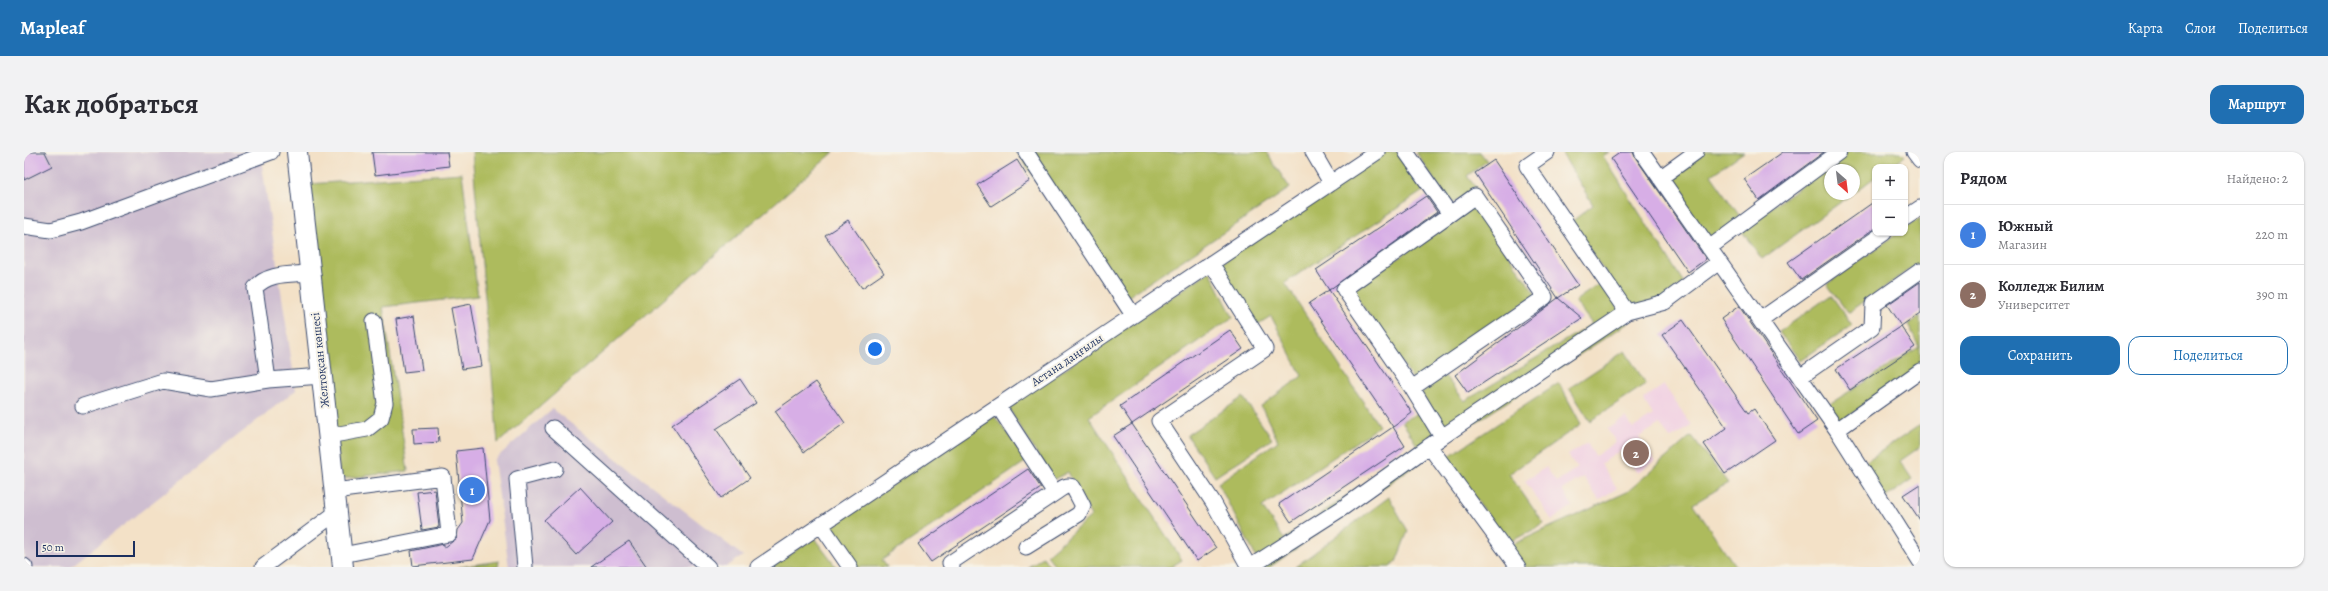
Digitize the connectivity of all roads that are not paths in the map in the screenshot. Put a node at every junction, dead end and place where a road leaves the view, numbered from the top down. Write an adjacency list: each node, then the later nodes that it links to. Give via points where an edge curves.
1 (271, 152): 18 (street, via 81,222 51,230)
2 (297, 152): 24 (main road, Желтоқсан көшесі)
3 (1026, 152): 26 (street)
4 (1313, 152): 14 (street)
5 (1377, 152): 14 (street, Астана даңғылы)
6 (1406, 152): 16 (street)
7 (1547, 152): 25 (street, via 1527,166)
8 (1642, 152): 13 (street)
9 (1696, 152): 13 (street)
10 (1839, 152): 20 (street)
11 (1914, 152): 12 (street)
12 (1920, 160)
13 (1660, 178): 20 (street)
14 (1331, 183): 22 (street, Астана даңғылы)
15 (1920, 208): 17 (street)
16 (1450, 214): 33 (street, via 1344,289); 33 (street, via 1475,196 1546,297)
17 (1908, 216)
18 (24, 226)
19 (1880, 236): 27 (street)
20 (1709, 248): 21 (street)
21 (1719, 262): 25 (street, via 1665,302); 27 (street)
22 (1211, 263): 26 (street, Астана даңғылы); 56 (street, via 1265,350 1159,421 1213,502)
23 (1920, 271): 31 (street, via 1873,304 1872,327)
24 (310, 273): 30 (main road, Желтоқсан көшесі); 32 (street, via 273,276 260,282 255,288)
25 (1627, 312): 39 (street)
26 (1134, 315): 35 (street, Астана даңғылы)
27 (1760, 320): 31 (street)
28 (374, 321): 38 (street, via 385,403 381,418 367,429)
29 (1920, 371): 37 (street)
30 (322, 376): 32 (street); 38 (main road, Желтоқсан көшесі)
31 (1800, 377): 37 (street)
32 (268, 380): 34 (street, via 211,389 163,381)
33 (1412, 388): 39 (street)
34 (83, 406)
35 (998, 406): 43 (street); 45 (street, Астана даңғылы)
36 (553, 428): 52 (street)
37 (1837, 430): 49 (street)
38 (328, 436): 42 (main road, Желтоқсан көшесі)
39 (1442, 437): 40 (street)
40 (1429, 446): 56 (street, via 1344,507); 57 (street)
41 (555, 469): 51 (street, via 517,479)
42 (334, 491): 44 (main road, Желтоқсан көшесі); 48 (street, via 443,477 449,534)
43 (1055, 493): 46 (street, via 1069,485 1073,487 1082,502 1079,514); 55 (street, via 950,563)
44 (337, 512): 47 (street); 48 (main road, Желтоқсан көшесі)
45 (821, 525): 53 (street, Астана даңғылы); 54 (street)
46 (1026, 547)
47 (278, 561): 50 (street)
48 (342, 561)
49 (1920, 561)
50 (263, 567)
51 (525, 567)
52 (708, 567)
53 (758, 567)
54 (850, 567)
55 (952, 567)
56 (1250, 567)
57 (1518, 567)

